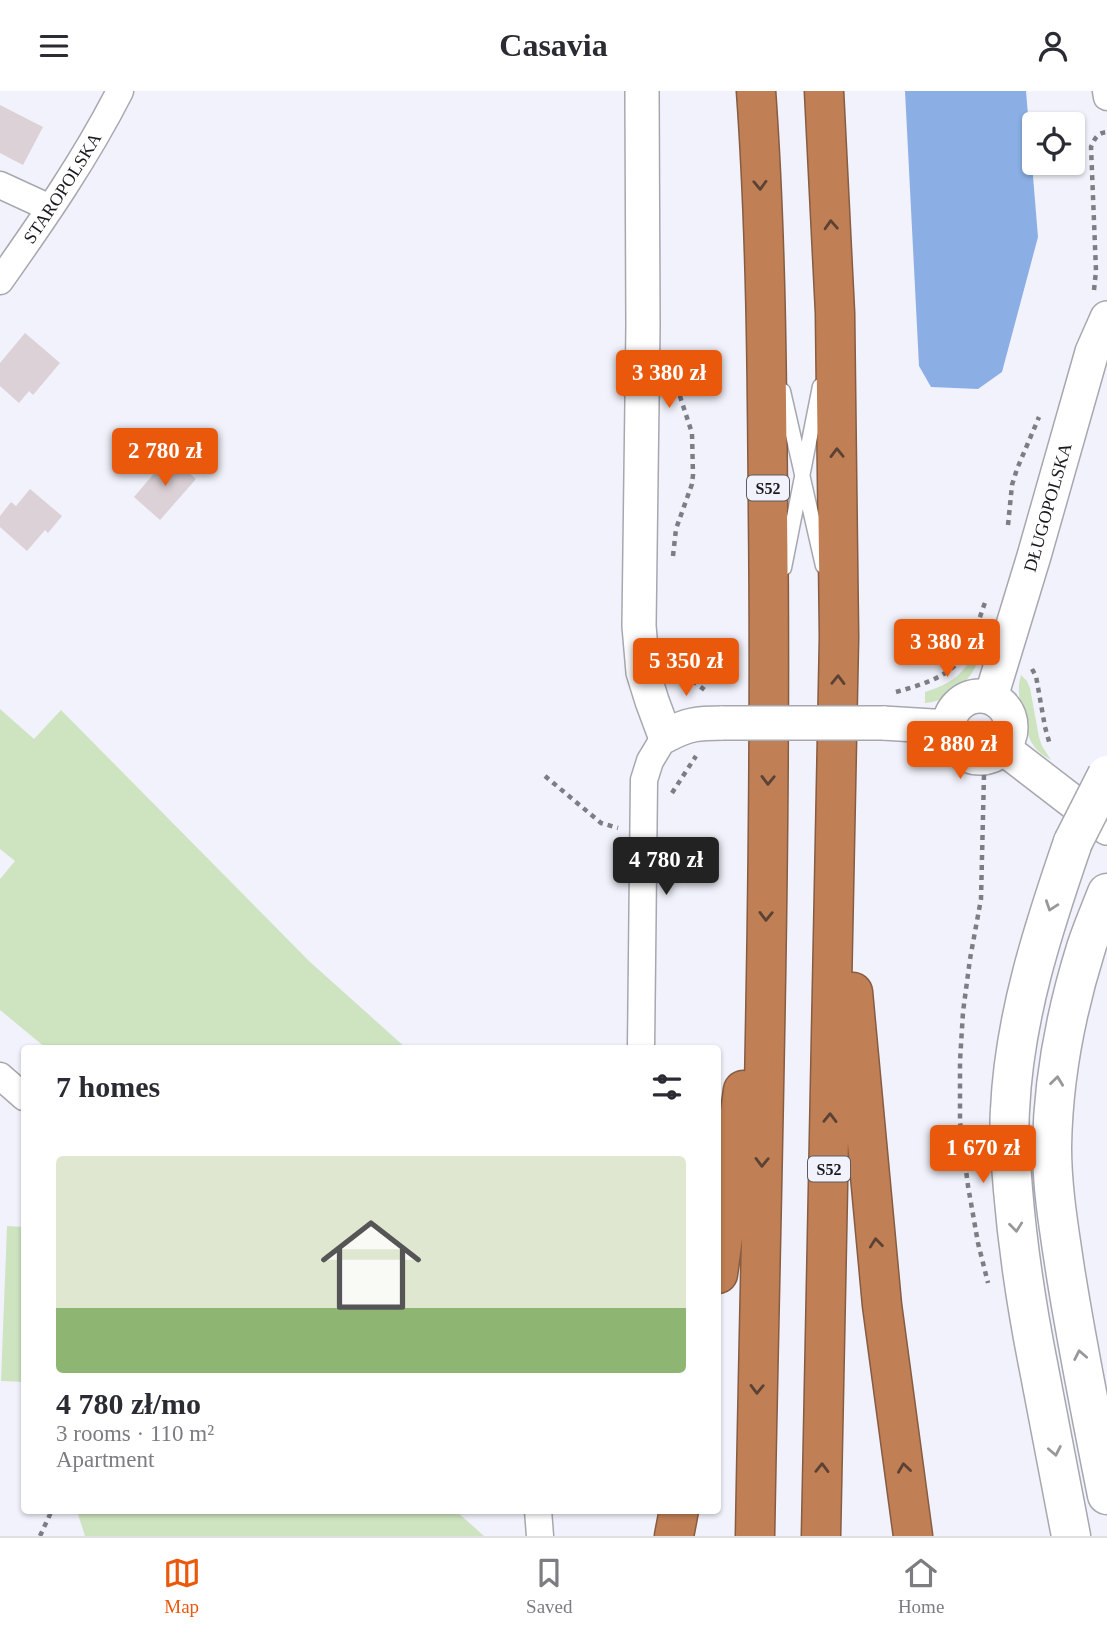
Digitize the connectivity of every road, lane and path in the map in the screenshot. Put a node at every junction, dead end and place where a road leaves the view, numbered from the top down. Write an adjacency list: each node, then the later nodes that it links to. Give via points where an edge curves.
1 (120, 91): 9 (street, STAROPOLSKA)
2 (642, 91): 26 (street, via 639,626 643,672)
3 (756, 91): 13 (highway, S52, one-way to 13)
4 (824, 91): 12 (highway, S52, one-way to 4)
5 (1107, 91): 6 (street)
6 (1107, 97)
7 (1107, 132): 11 (path, via 1095,138 1091,147 1095,287)
8 (0, 185): 9 (street)
9 (50, 208): 10 (street, STAROPOLSKA)
10 (0, 281)
11 (1100, 307): 23 (street, DŁUGOPOLSKA, via 1092,352)
12 (835, 313): 15 (lane); 18 (highway, S52, one-way to 12)
13 (766, 318): 15 (lane); 19 (highway, S52)
14 (1042, 409): 16 (path, via 1012,485)
15 (802, 476): 18 (lane); 19 (lane)
16 (1008, 527)
17 (989, 591): 24 (path, via 958,663)
18 (839, 637): 33 (highway, S52, one-way to 18)
19 (770, 638): 37 (highway, S52, one-way to 37)
20 (676, 661): 22 (path)
21 (1030, 667): 28 (path, via 1036,676 1046,735)
22 (703, 689)
23 (991, 697): 25 (street, via 962,701); 27 (street, via 1007,710 1010,720)
24 (884, 709): 25 (street); 26 (street, bridge, via 699,723)
25 (949, 727): 27 (street, via 955,745 969,756 987,757)
26 (666, 736): 34 (street, via 643,780)
27 (1003, 748): 35 (street)
28 (1055, 753)
29 (698, 754): 32 (path)
30 (1107, 775): 35 (main road, bridge)
31 (545, 776): 34 (path, via 601,823)
32 (673, 791)
33 (836, 803): 50 (highway, S52, one-way to 33); 51 (highway, one-way to 33, via 882,1305)
34 (643, 828): 38 (street)
35 (1090, 835): 52 (main road, one-way to 52, via 1044,927 1015,1058 1010,1109 1022,1278)
36 (1107, 893): 42 (main road, one-way to 36, via 1059,1229 1052,1148 1071,1001)
37 (765, 971): 41 (highway, via 740,1105); 49 (highway, S52, one-way to 49)
38 (641, 1045)
39 (0, 1076): 40 (street)
40 (21, 1094)
41 (721, 1251)
42 (1107, 1495)
43 (50, 1514): 46 (path)
44 (538, 1514): 47 (street)
45 (678, 1514): 48 (highway)
46 (40, 1536)
47 (540, 1536)
48 (674, 1536)
49 (755, 1536)
50 (821, 1536)
51 (913, 1536)
52 (1071, 1536)

